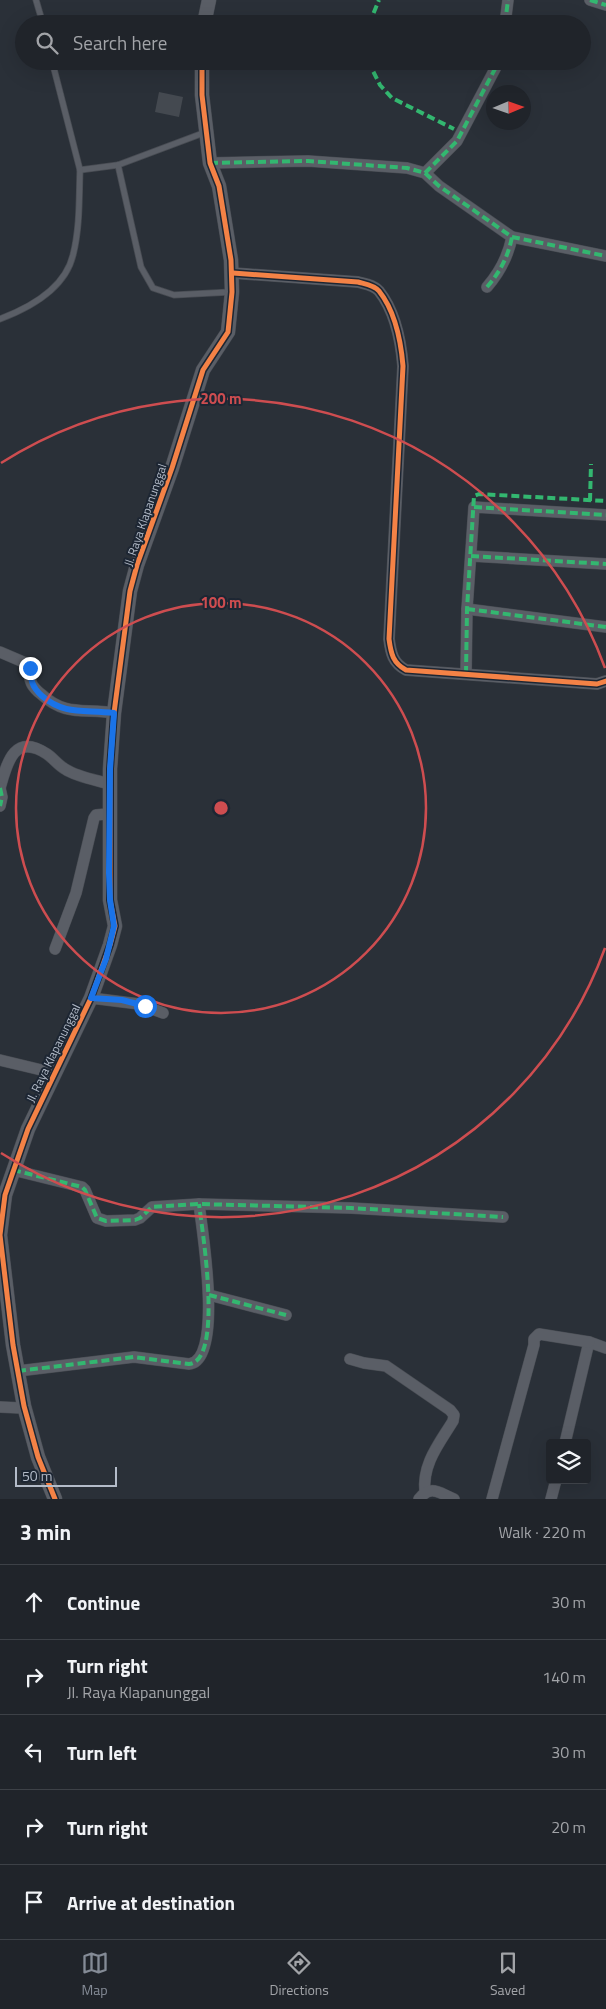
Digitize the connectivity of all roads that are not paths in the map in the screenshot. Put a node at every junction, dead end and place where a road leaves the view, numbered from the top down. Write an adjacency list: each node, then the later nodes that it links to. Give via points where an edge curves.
1 (36, 0): 6 (lane)
2 (209, 0): 7 (street)
3 (508, 0): 8 (street)
4 (590, 0): 5 (street)
5 (606, 5)
6 (40, 15)
7 (206, 15)
8 (506, 15)
9 (54, 70): 15 (lane)
10 (202, 70): 12 (street, Jl. Raya Klapanunggal)
11 (494, 70): 16 (street, via 457,142)
12 (206, 132): 13 (street, Jl. Raya Klapanunggal); 14 (lane)
13 (210, 162): 16 (street, via 308,161 407,168); 19 (street, Jl. Raya Klapanunggal, via 219,186)
14 (118, 165): 15 (lane); 21 (lane, via 141,267 153,288 174,295)
15 (80, 170): 22 (lane, via 77,235 73,257 65,272 37,303)
16 (425, 173): 17 (street)
17 (512, 237): 18 (street); 20 (street, via 509,254)
18 (606, 256)
19 (233, 273): 21 (street, Jl. Raya Klapanunggal); 29 (street, via 358,282 379,290 400,339 403,366 389,639 391,653 396,665 406,670)
20 (487, 288)
21 (232, 292): 31 (street, Jl. Raya Klapanunggal, via 228,332 203,370 137,564 130,591)
22 (0, 319)
23 (606, 515): 24 (street, via 474,507)
24 (471, 556): 25 (street); 26 (street)
25 (606, 564)
26 (467, 610): 27 (street); 29 (street)
27 (606, 627)
28 (0, 652): 31 (street, via 28,664 31,682 54,705 68,710)
29 (466, 674): 30 (street, via 597,684)
30 (606, 681)
31 (114, 713): 32 (street, Jl. Raya Klapanunggal)
32 (110, 784): 33 (street, via 70,772 35,748 23,747 15,750 8,760); 35 (street, Jl. Raya Klapanunggal)
33 (0, 788): 34 (street)
34 (0, 806)
35 (110, 821): 36 (street, via 106,814 94,818 80,877); 37 (street, Jl. Raya Klapanunggal, via 110,900 114,926)
36 (55, 949)
37 (91, 998): 38 (street, via 140,1004); 40 (street, Jl. Raya Klapanunggal)
38 (163, 1013)
39 (0, 1060): 40 (street)
40 (54, 1073): 41 (street, Jl. Raya Klapanunggal)
41 (7, 1174): 42 (street, via 82,1187 94,1214 101,1220 136,1220 152,1207); 44 (street, Jl. Raya Klapanunggal)
42 (200, 1204): 43 (street); 45 (street)
43 (503, 1217)
44 (0, 1234): 50 (street, Jl. Raya Klapanunggal)
45 (209, 1295): 46 (street); 50 (street, via 207,1339 202,1356 196,1363 134,1356)
46 (286, 1314)
47 (589, 1342): 48 (street); 53 (street); 58 (street, via 539,1334 534,1339)
48 (606, 1348)
49 (350, 1359): 55 (street, via 386,1366 454,1415 426,1470)
50 (18, 1371): 51 (street, Jl. Raya Klapanunggal)
51 (24, 1406): 52 (street); 56 (street, Jl. Raya Klapanunggal, via 35,1450)
52 (0, 1407)
53 (566, 1439)
54 (555, 1484): 59 (street)
55 (422, 1495): 57 (street, via 433,1490)
56 (55, 1499)
57 (454, 1499)
58 (492, 1499)
59 (551, 1499)

